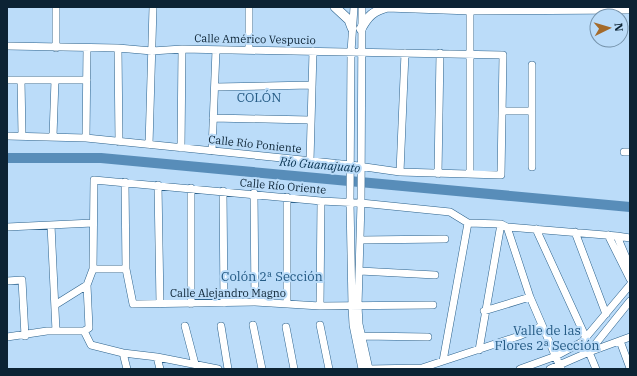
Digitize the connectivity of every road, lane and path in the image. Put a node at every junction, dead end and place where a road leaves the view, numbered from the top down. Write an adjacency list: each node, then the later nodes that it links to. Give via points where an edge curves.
1 (56, 7): 13 (street)
2 (153, 7): 19 (street)
3 (249, 7): 18 (street)
4 (336, 7): 11 (main road)
5 (354, 7): 11 (street)
6 (362, 7): 11 (street)
7 (387, 7): 9 (main road); 11 (main road, via 374,11)
8 (587, 7): 9 (main road); 10 (main road)
9 (470, 8): 25 (street)
10 (630, 9)
11 (357, 29): 21 (street); 22 (street)
12 (7, 46): 13 (street, Calle Américo Vespucio)
13 (56, 48): 14 (street, Calle Américo Vespucio)
14 (87, 48): 15 (street, Calle Américo Vespucio); 30 (street)
15 (118, 48): 19 (street, Calle Américo Vespucio); 41 (street)
16 (182, 49): 17 (street, Calle Américo Vespucio); 19 (street, Calle Américo Vespucio); 43 (street)
17 (216, 50): 18 (street, Calle Américo Vespucio); 32 (street)
18 (249, 50): 20 (street, Calle Américo Vespucio)
19 (152, 51): 42 (street)
20 (313, 52): 21 (street, Calle Américo Vespucio); 31 (street)
21 (352, 52): 22 (street, Calle Américo Vespucio); 46 (street)
22 (362, 52): 23 (street, Calle Américo Vespucio); 47 (street)
23 (405, 53): 24 (street, Calle Américo Vespucio); 49 (street)
24 (440, 53): 25 (street, Calle Américo Vespucio); 50 (street)
25 (472, 54): 33 (street, Calle Américo Vespucio, via 504,55); 51 (street)
26 (532, 65): 34 (street)
27 (7, 80): 28 (street)
28 (21, 80): 29 (street); 38 (street)
29 (55, 80): 30 (street); 39 (street)
30 (87, 80): 40 (street)
31 (311, 85): 32 (street); 36 (street)
32 (215, 87): 35 (street)
33 (503, 111): 34 (street); 51 (street, Calle Río Poniente, via 501,175)
34 (532, 111): 48 (street)
35 (213, 118): 36 (street); 44 (street)
36 (310, 120): 45 (street)
37 (7, 136): 38 (street, Calle Río Poniente)
38 (22, 136): 39 (street, Calle Río Poniente)
39 (53, 136): 40 (street, Calle Río Poniente)
40 (86, 138): 41 (street, Calle Río Poniente)
41 (119, 142): 42 (street, Calle Río Poniente)
42 (149, 145): 43 (street, Calle Río Poniente)
43 (181, 148): 44 (street, Calle Río Poniente)
44 (212, 151): 45 (street, Calle Río Poniente)
45 (310, 161): 46 (street, Calle Río Poniente)
46 (351, 166): 47 (street, Calle Río Poniente); 58 (street)
47 (361, 167): 49 (street, Calle Río Poniente); 59 (street)
48 (532, 167)
49 (400, 172): 50 (street, Calle Río Poniente)
50 (438, 174): 51 (street, Calle Río Poniente)
51 (470, 174)
52 (125, 182): 53 (street, Calle Río Oriente); 61 (street, Calle Río Oriente, via 94,180); 74 (street, Calle Alejandro Magno)
53 (158, 185): 54 (street, Calle Río Oriente); 86 (street)
54 (191, 188): 55 (street, Calle Río Oriente); 87 (street)
55 (223, 191): 56 (street, Calle Río Oriente); 88 (street)
56 (254, 193): 57 (street, Calle Río Oriente); 84 (street)
57 (287, 197): 60 (street, Calle Río Oriente); 85 (street)
58 (350, 200): 59 (street, Calle Río Oriente); 60 (street, Calle Río Oriente); 92 (street)
59 (361, 200): 62 (street, Calle Río Oriente, via 450,212); 72 (street)
60 (321, 201): 91 (street)
61 (94, 223): 63 (street); 75 (street)
62 (468, 223): 64 (street); 115 (street)
63 (51, 225): 65 (street); 89 (street)
64 (504, 226): 66 (street); 82 (street); 93 (street)
65 (8, 227)
66 (536, 229): 67 (street); 108 (street)
67 (575, 232): 68 (street); 94 (street)
68 (608, 235): 69 (street); 78 (street)
69 (617, 236): 70 (street); 73 (street)
70 (630, 238)
71 (445, 239): 72 (street)
72 (361, 240): 76 (street)
73 (630, 267)
74 (126, 268): 75 (street); 86 (street, Calle Alejandro Magno, via 133,304)
75 (93, 269): 80 (street)
76 (360, 271): 77 (street); 92 (street)
77 (435, 275)
78 (630, 279)
79 (7, 281): 103 (street, via 22,280)
80 (87, 285): 89 (street); 101 (street)
81 (630, 285): 94 (street)
82 (530, 297): 93 (street); 99 (street)
83 (630, 301): 111 (street)
84 (255, 302): 85 (street, Calle Alejandro Magno); 88 (street, Calle Alejandro Magno)
85 (287, 303): 91 (street, Calle Alejandro Magno)
86 (160, 304): 87 (street, Calle Alejandro Magno)
87 (191, 304): 88 (street, Calle Alejandro Magno)
88 (224, 304)
89 (55, 305): 102 (street)
90 (433, 305): 92 (street, Calle Alejandro Magno)
91 (320, 306): 92 (street, Calle Alejandro Magno)
92 (355, 306): 104 (street); 126 (street, via 353,325)
93 (484, 311): 110 (street)
94 (606, 314): 108 (street)
95 (253, 325): 123 (street)
96 (320, 325): 125 (street)
97 (185, 326): 116 (street)
98 (221, 326): 122 (street)
99 (542, 326): 110 (street); 113 (street)
100 (286, 327): 124 (street)
101 (86, 330): 102 (street); 112 (street, via 91,345)
102 (56, 331): 103 (street)
103 (26, 336): 105 (street)
104 (362, 336): 106 (street); 127 (street)
105 (7, 337)
106 (428, 337)
107 (630, 337): 109 (street)
108 (586, 338): 113 (street)
109 (620, 341): 111 (street); 118 (street)
110 (478, 350): 115 (street)
111 (590, 352): 117 (street); 130 (street)
112 (123, 353): 114 (street); 119 (street)
113 (556, 356): 117 (street); 128 (street)
114 (157, 357): 116 (street); 120 (street)
115 (443, 361): 127 (street, via 422,368)
116 (191, 365): 121 (street)
117 (561, 367): 129 (street)
118 (630, 368)
119 (127, 369)
120 (160, 369)
121 (218, 369)
122 (228, 369)
123 (262, 369)
124 (294, 369)
125 (329, 369)
126 (362, 369)
127 (369, 369)
128 (520, 369)
129 (550, 369)
130 (596, 369)

